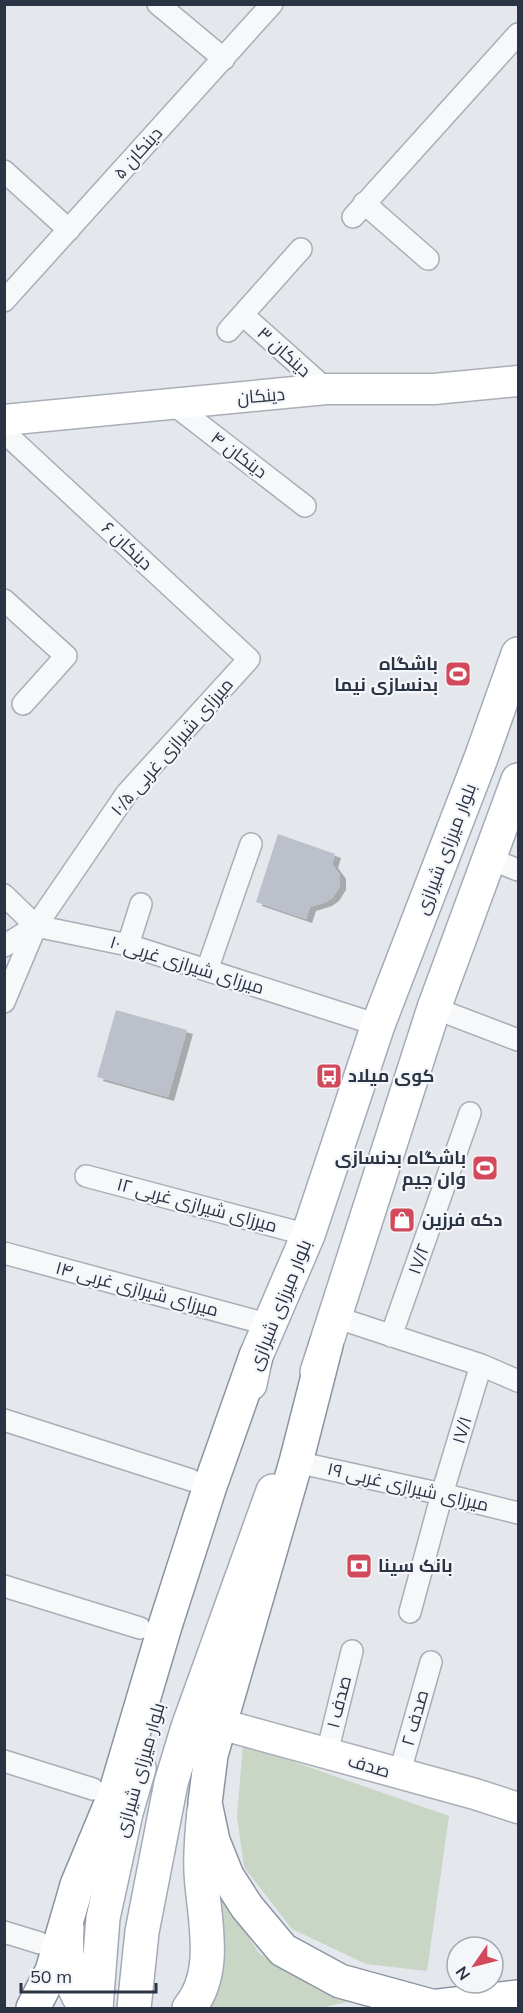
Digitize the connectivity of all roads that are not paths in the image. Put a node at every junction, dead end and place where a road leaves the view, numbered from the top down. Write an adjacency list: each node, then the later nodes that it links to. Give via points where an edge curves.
1 (158, 4): 4 (street)
2 (272, 4): 4 (street, ۵ دینکان)
3 (519, 34): 8 (street, via 358,210)
4 (224, 59): 6 (street, ۵ دینکان)
5 (4, 171): 6 (street)
6 (69, 230): 9 (street, ۵ دینکان)
7 (301, 249): 10 (street)
8 (428, 260)
9 (4, 301)
10 (243, 315): 11 (street); 13 (street, ۳ دینکان)
11 (228, 331)
12 (519, 381): 13 (main road, دینکان, via 434,389)
13 (326, 389): 14 (main road, دینکان)
14 (173, 404): 15 (main road, دینکان); 17 (street, دینکان ۴)
15 (4, 420)
16 (4, 432): 20 (street, دینکان ۶)
17 (305, 506)
18 (4, 600): 21 (street, via 66,656)
19 (519, 654): 34 (main road, بلوار میرزای شیرازی)
20 (249, 659): 28 (street, ۱۰/۵ میرزای شیرازی غربی, via 127,793)
21 (23, 704)
22 (519, 780): 24 (main road, بلوار میرزای شیرازی)
23 (251, 844): 31 (street)
24 (488, 858): 25 (street); 33 (main road, بلوار میرزای شیرازی)
25 (519, 870)
26 (4, 895): 28 (street)
27 (141, 903): 29 (street)
28 (36, 926): 29 (street, ۱۰ میرزای شیرازی غربی); 30 (street); 32 (street)
29 (128, 945): 31 (street, ۱۰ میرزای شیرازی غربی)
30 (4, 946)
31 (207, 970): 34 (street, ۱۰ میرزای شیرازی غربی)
32 (4, 1002)
33 (434, 1008): 35 (street); 41 (main road, بلوار میرزای شیرازی)
34 (378, 1025): 38 (main road, بلوار میرزای شیرازی)
35 (519, 1040)
36 (470, 1113): 42 (street, ۱۷/۲)
37 (86, 1176): 38 (street, ۱۲ میرزای شیرازی غربی)
38 (308, 1235): 40 (main road, بلوار میرزای شیرازی)
39 (4, 1253): 40 (street, ۱۴ میرزای شیرازی غربی)
40 (270, 1325): 43 (main road, بلوار میرزای شیرازی)
41 (331, 1331): 42 (street); 47 (main road); 70 (main road, بلوار میرزای شیرازی, via 171,1784 142,1932)
42 (391, 1336): 44 (street)
43 (256, 1356): 62 (main road, via 168,1615 116,1794); 69 (main road, بلوار میرزای شیرازی, via 227,1484 126,1813 103,1918)
44 (481, 1365): 45 (street); 49 (street, ۱۷/۱)
45 (519, 1381)
46 (4, 1420): 48 (street)
47 (296, 1462): 49 (street, ۱۹ میرزای شیرازی غربی); 56 (main road)
48 (191, 1480)
49 (442, 1494): 50 (street, ۱۹ میرزای شیرازی غربی); 52 (street, ۱۷/۱)
50 (519, 1513)
51 (4, 1586): 53 (street)
52 (410, 1612)
53 (140, 1628)
54 (352, 1651): 57 (street, ۱ صدف)
55 (431, 1662): 59 (street, ۲ صدف)
56 (215, 1740): 57 (main road, صدف); 66 (main road, via 205,1803 213,1841 227,1876 247,1907 283,1950 340,1981); 71 (main road, via 201,1836 207,1966 195,2002)
57 (327, 1753): 59 (main road, صدف)
58 (4, 1761): 60 (street)
59 (399, 1775): 61 (main road, صدف)
60 (93, 1789)
61 (519, 1808)
62 (67, 1917): 67 (main road, via 51,1971); 68 (main road, via 68,1971)
63 (4, 1932): 64 (street)
64 (40, 1942)
65 (519, 1996): 66 (main road)
66 (426, 2007)
67 (33, 2008)
68 (86, 2008)
69 (96, 2008)
70 (134, 2008)
71 (189, 2008)

